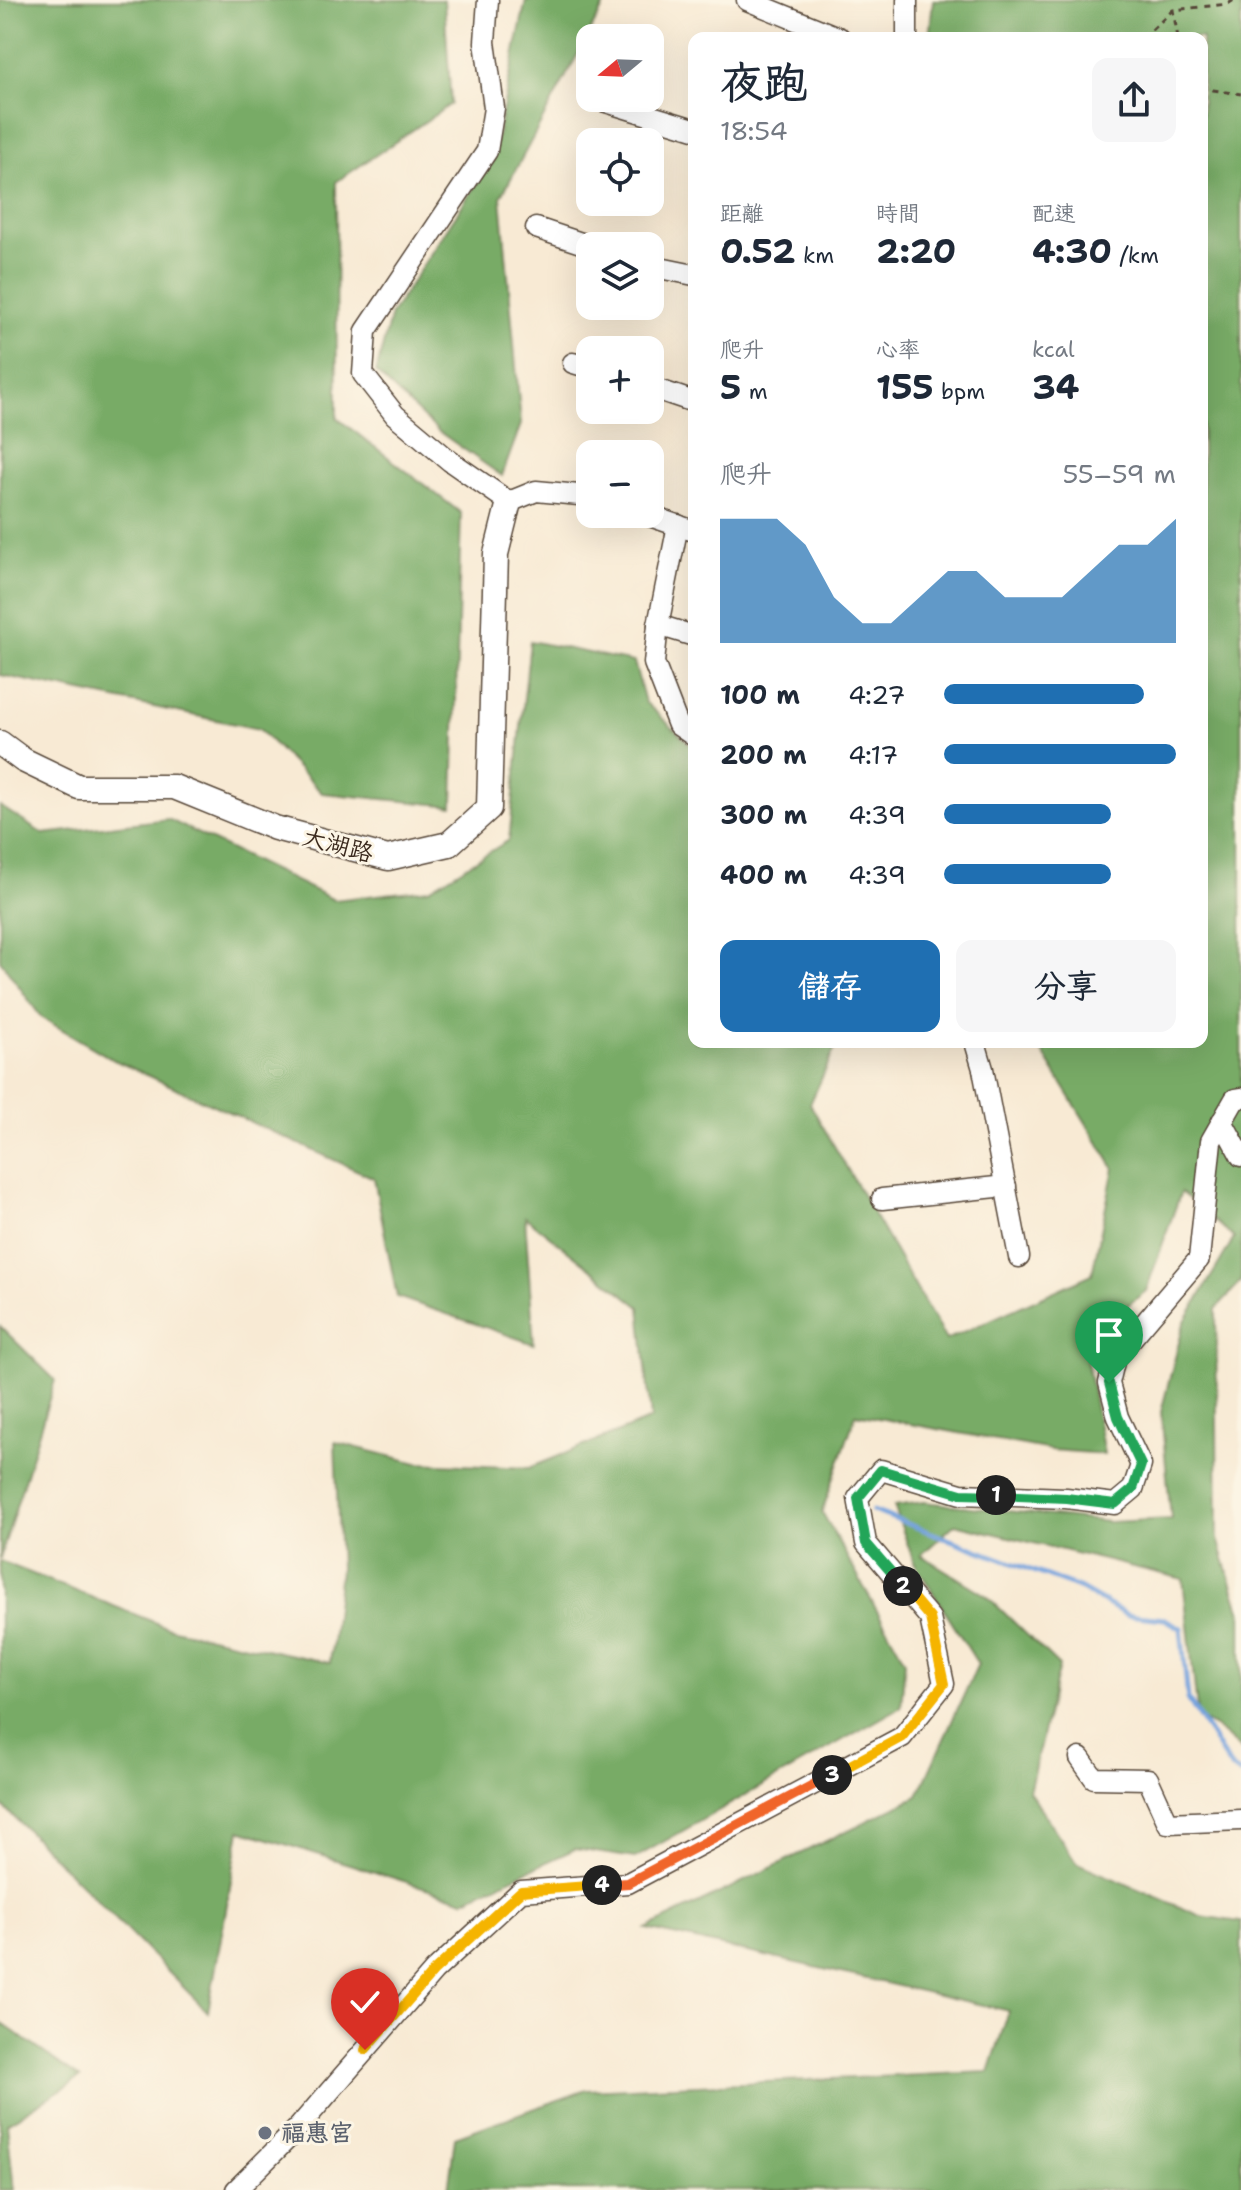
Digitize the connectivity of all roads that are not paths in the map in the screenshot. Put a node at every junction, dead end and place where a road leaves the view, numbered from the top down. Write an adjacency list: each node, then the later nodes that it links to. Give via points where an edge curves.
1 (488, 0): 15 (street, via 485,42 494,108 487,151 366,331 363,374 395,415)
2 (747, 0): 4 (street)
3 (907, 0): 5 (street)
4 (825, 32)
5 (907, 32)
6 (639, 112): 7 (street)
7 (688, 127)
8 (536, 228): 9 (street)
9 (576, 241)
10 (664, 269): 11 (street)
11 (688, 274)
12 (664, 392): 13 (street)
13 (688, 400)
14 (576, 495): 15 (street, via 536,491)
15 (509, 502): 21 (street, 大湖路, via 496,554 489,808 449,844 388,858 275,828 174,787 79,787)
16 (664, 521): 17 (street)
17 (686, 528): 18 (street)
18 (658, 625): 19 (street); 20 (street, via 654,663 678,725)
19 (688, 634)
20 (688, 732)
21 (0, 743)
22 (977, 1048): 26 (street)
23 (1241, 1098): 24 (street)
24 (1222, 1121): 25 (street); 31 (street, via 1211,1141 1199,1259 1115,1358 1109,1383 1141,1465 1133,1489 1115,1504 961,1494 881,1470 858,1498 866,1543 930,1618 944,1684 902,1737 628,1883 521,1891 434,1971 297,2129)
25 (1241, 1156)
26 (1006, 1186): 27 (street); 28 (street)
27 (882, 1199)
28 (1019, 1257)
29 (1080, 1758): 30 (street, via 1094,1778 1148,1779 1168,1823)
30 (1241, 1820)
31 (236, 2190)

